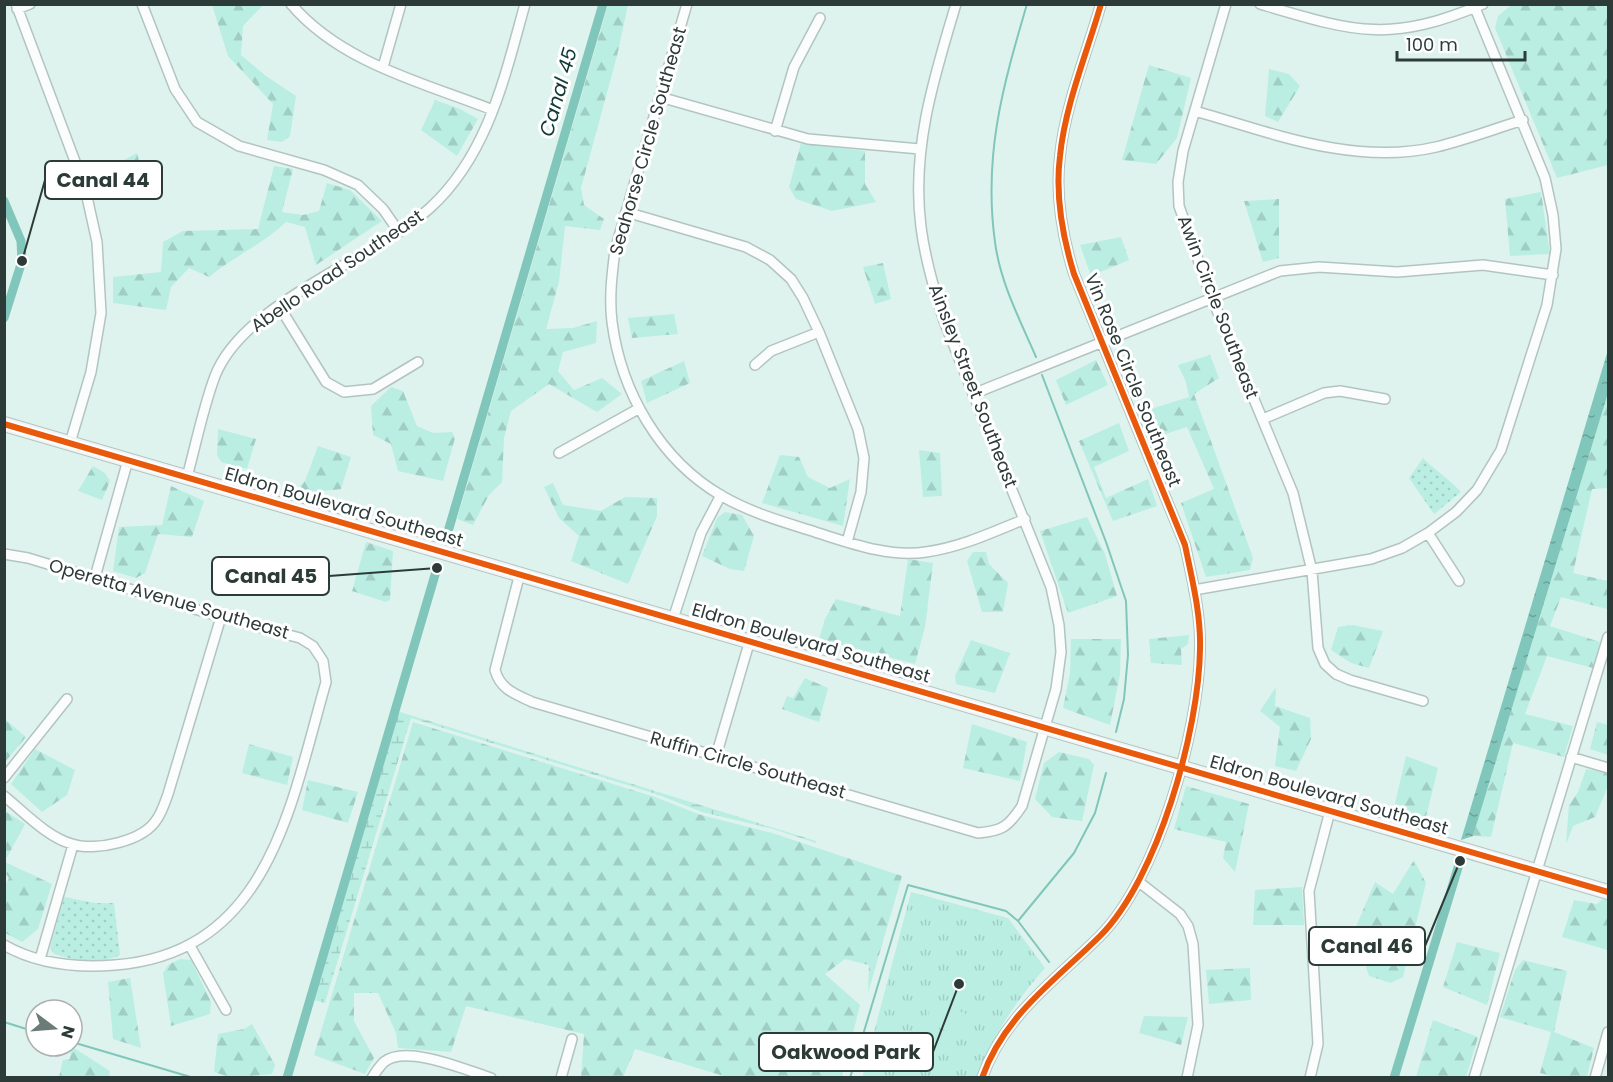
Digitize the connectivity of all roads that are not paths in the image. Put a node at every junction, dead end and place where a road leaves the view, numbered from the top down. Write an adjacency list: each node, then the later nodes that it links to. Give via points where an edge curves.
1 (30, 4): 12 (street)
2 (142, 4): 22 (street, via 175,89 197,122 239,146 324,170 357,185 383,209)
3 (291, 4): 14 (street, via 307,24 350,52)
4 (401, 4): 14 (street)
5 (525, 4): 16 (street, Abello Road Southeast)
6 (687, 4): 15 (street, Seahorse Circle Southeast)
7 (956, 4): 20 (street, Ainsley Street Southeast, via 932,82)
8 (1101, 4): 27 (street, Vin Rose Circle Southeast, via 1068,114 1058,196 1063,239)
9 (1226, 4): 17 (street, Awin Circle Southeast)
10 (1260, 4): 11 (street, via 1340,28 1367,31 1432,24)
11 (1479, 6): 18 (street)
12 (16, 7): 35 (street, via 85,188 97,242 101,313 91,372)
13 (820, 18): 19 (street, via 794,67)
14 (383, 67): 16 (street)
15 (660, 98): 19 (street); 21 (street, Seahorse Circle Southeast)
16 (493, 110): 22 (street, Abello Road Southeast, via 484,135 459,174 431,207)
17 (1195, 111): 18 (street, via 1307,143 1393,152 1435,147); 24 (street, Awin Circle Southeast, via 1183,152 1179,206)
18 (1523, 120): 23 (street, via 1545,178 1553,215)
19 (775, 131): 20 (street, via 808,139)
20 (920, 149): 30 (street, Ainsley Street Southeast, via 921,226 930,278)
21 (626, 212): 26 (street, via 746,247 770,260 803,298); 32 (street, Seahorse Circle Southeast, via 610,287 612,320 617,350)
22 (399, 232): 25 (street, Abello Road Southeast)
23 (1553, 275): 24 (street, via 1483,265 1397,272 1297,267); 41 (street, via 1501,450 1477,490)
24 (1212, 296): 27 (street); 33 (street, Awin Circle Southeast)
25 (279, 306): 28 (street, via 326,382 344,392 373,389); 38 (street, Abello Road Southeast, via 250,326 229,350 215,375)
26 (819, 332): 29 (street, via 771,351); 42 (street, via 858,429 864,458 861,492)
27 (1103, 342): 30 (street); 48 (street, Vin Rose Circle Southeast, via 1185,545)
28 (418, 362)
29 (755, 365)
30 (973, 394): 40 (street, Ainsley Street Southeast)
31 (1385, 399): 33 (street, via 1340,391 1324,393)
32 (638, 409): 36 (street); 39 (street, Seahorse Circle Southeast, via 672,455)
33 (1263, 419): 44 (street, Awin Circle Southeast, via 1293,493)
34 (4, 424): 35 (street, Eldron Boulevard Southeast)
35 (70, 443): 37 (street, Eldron Boulevard Southeast)
36 (559, 453)
37 (128, 460): 38 (street, Eldron Boulevard Southeast); 46 (street)
38 (187, 477): 45 (street, Eldron Boulevard Southeast)
39 (721, 495): 42 (street, Seahorse Circle Southeast, via 753,512); 50 (street, via 701,533)
40 (1025, 519): 42 (street, Seahorse Circle Southeast, via 924,553); 55 (street, Ainsley Street Southeast, via 1052,587 1059,625 1061,652 1056,689)
41 (1428, 533): 44 (street, via 1371,560); 47 (street)
42 (847, 542)
43 (4, 554): 46 (street, Operetta Avenue Southeast)
44 (1312, 571): 48 (street); 54 (street, Awin Circle Southeast, via 1318,648 1325,664 1350,680)
45 (520, 573): 50 (street, Eldron Boulevard Southeast); 56 (street, Ruffin Circle Southeast, via 497,654 498,682 532,702)
46 (95, 577): 49 (street, Operetta Avenue Southeast)
47 (1459, 580)
48 (1194, 590): 58 (street, Vin Rose Circle Southeast, via 1200,647 1195,708)
49 (221, 617): 63 (street, via 168,794 156,821 134,837 103,847); 68 (street, Operetta Avenue Southeast, via 300,638 314,646 323,661 326,682 283,829 267,866 251,891)
50 (673, 618): 51 (street, Eldron Boulevard Southeast)
51 (750, 640): 55 (street, Eldron Boulevard Southeast); 56 (street)
52 (1608, 643): 57 (street)
53 (67, 699): 60 (street)
54 (1423, 701)
55 (1045, 726): 56 (street, Ruffin Circle Southeast, via 1022,806 1011,822 997,831 978,833); 58 (street, Eldron Boulevard Southeast)
56 (716, 756)
57 (1571, 757): 59 (street); 64 (street)
58 (1180, 767): 62 (street, Eldron Boulevard Southeast); 65 (street, Vin Rose Circle Southeast, via 1159,836)
59 (1608, 768)
60 (4, 778)
61 (4, 796): 63 (street)
62 (1330, 811): 64 (street, Eldron Boulevard Southeast); 69 (street, via 1309,891)
63 (72, 845): 71 (street)
64 (1537, 873): 66 (street, Eldron Boulevard Southeast); 81 (street)
65 (1139, 882): 78 (street, Vin Rose Circle Southeast, via 1101,935 1040,989 1015,1017); 79 (street, via 1180,914 1193,944 1198,1025)
66 (1608, 892)
67 (4, 945): 71 (street)
68 (190, 946): 71 (street, via 136,963 82,967); 72 (street)
69 (1313, 950): 70 (street); 80 (street, via 1318,1044)
70 (1347, 950)
71 (40, 959)
72 (226, 1010)
73 (1608, 1032): 82 (street)
74 (572, 1039): 77 (street)
75 (372, 1077): 76 (street, via 385,1061 400,1056 421,1057)
76 (491, 1077)
77 (561, 1077)
78 (982, 1077)
79 (1186, 1077)
80 (1310, 1077)
81 (1474, 1077)
82 (1595, 1077)

